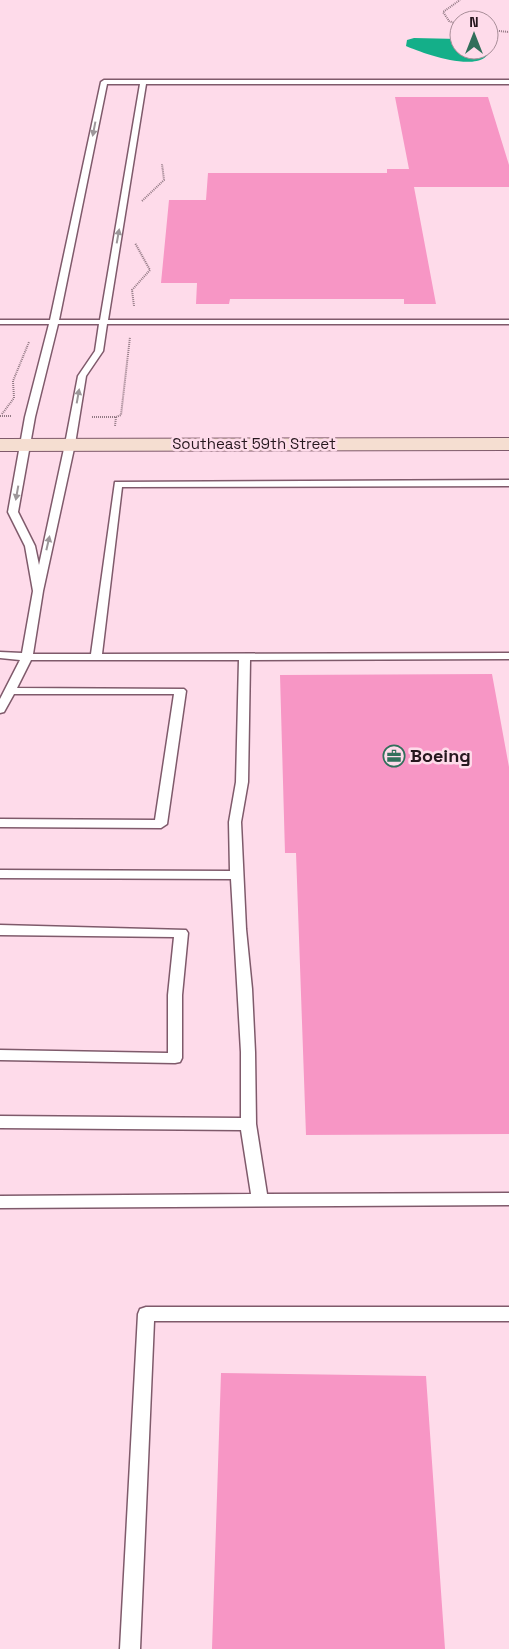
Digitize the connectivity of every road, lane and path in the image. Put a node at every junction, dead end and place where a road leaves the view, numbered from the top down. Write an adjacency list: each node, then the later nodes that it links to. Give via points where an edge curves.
1 (460, 0): 2 (path, via 443,12)
2 (449, 20)
3 (143, 82): 4 (lane); 10 (lane, one-way to 10, via 104,82); 11 (lane, one-way to 3)
4 (509, 82)
5 (162, 164): 6 (path, via 164,180)
6 (139, 206)
7 (134, 240): 8 (path, via 150,270 132,290)
8 (134, 308)
9 (0, 322): 10 (lane)
10 (54, 322): 11 (lane); 20 (lane)
11 (104, 322): 12 (lane); 17 (lane, one-way to 11, via 82,376 100,351)
12 (509, 322)
13 (131, 330): 16 (path, via 122,415)
14 (32, 339): 15 (path, via 12,381 14,398)
15 (1, 415)
16 (116, 417)
17 (70, 444): 18 (main road, Southeast 59th Street); 20 (main road, Southeast 59th Street); 22 (lane, one-way to 17)
18 (509, 444)
19 (0, 445): 20 (main road, Southeast 59th Street)
20 (25, 445): 22 (lane, one-way to 22, via 13,512 30,546)
21 (509, 483): 26 (lane, via 118,484)
22 (38, 591): 25 (lane)
23 (0, 655): 25 (lane)
24 (509, 656): 27 (lane)
25 (27, 657): 26 (lane); 28 (lane)
26 (96, 657): 27 (lane)
27 (245, 657): 32 (lane, via 242,782 235,822)
28 (9, 691): 29 (lane); 30 (lane, via 180,691 161,824)
29 (0, 710)
30 (0, 823)
31 (0, 874): 32 (lane)
32 (236, 875): 36 (lane, via 247,1025)
33 (0, 930): 34 (lane, via 181,934 175,995 175,1058)
34 (0, 1055)
35 (0, 1122): 36 (lane)
36 (248, 1124): 38 (lane)
37 (509, 1199): 38 (lane)
38 (260, 1200): 39 (lane)
39 (0, 1202)
40 (509, 1314): 41 (lane, via 146,1314)
41 (130, 1649)

